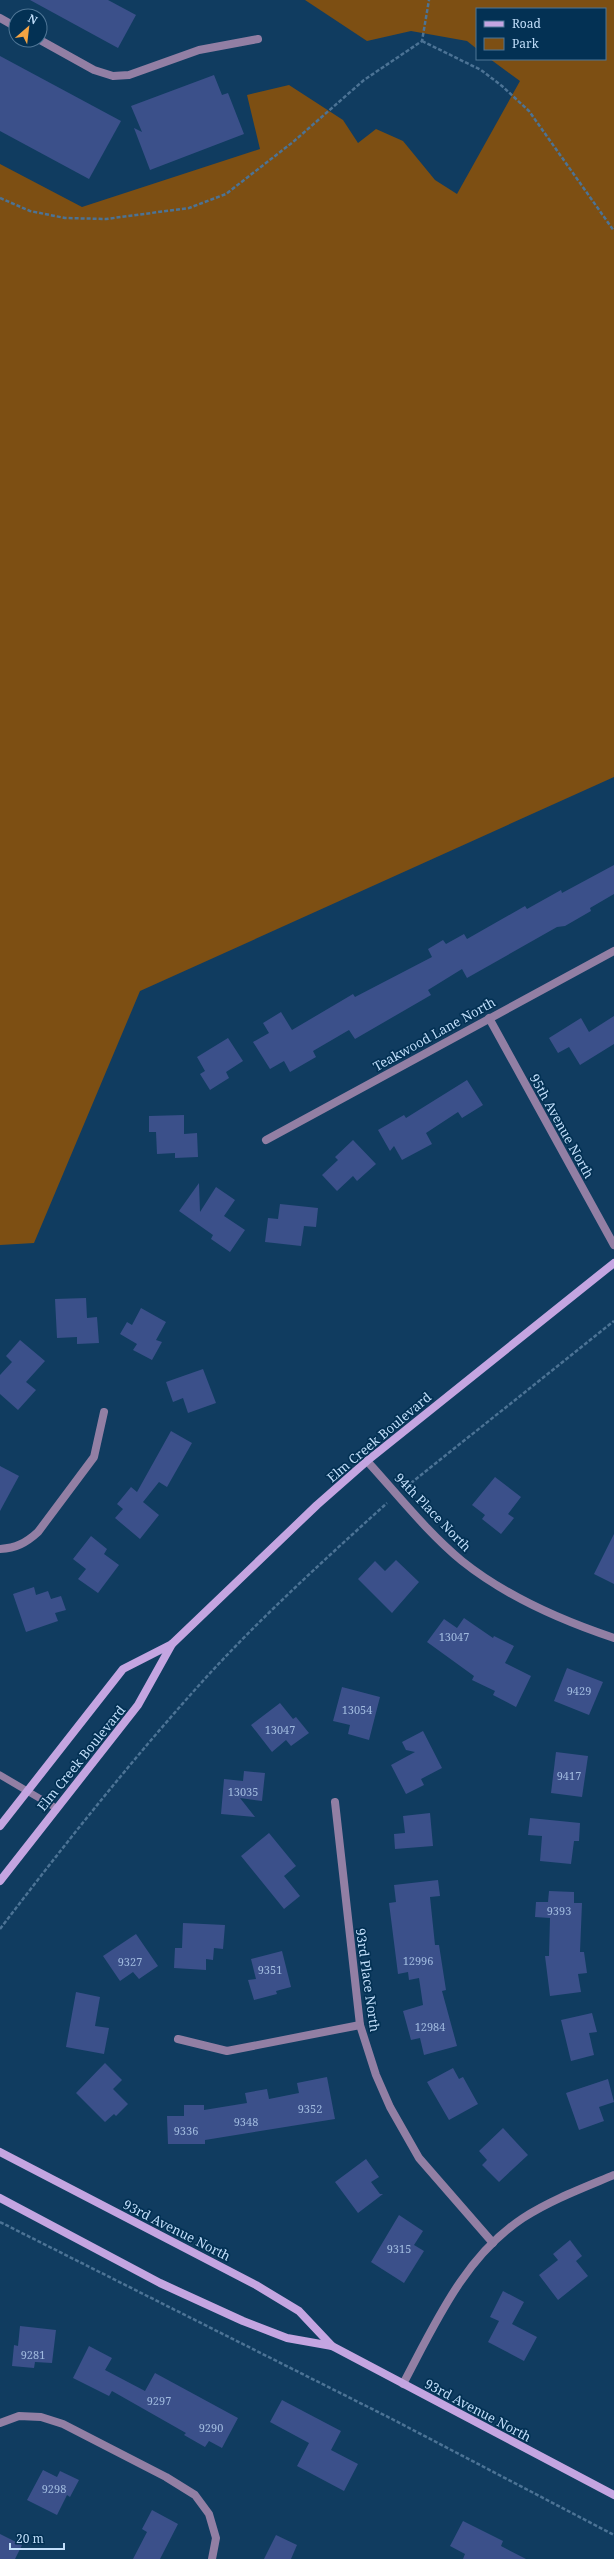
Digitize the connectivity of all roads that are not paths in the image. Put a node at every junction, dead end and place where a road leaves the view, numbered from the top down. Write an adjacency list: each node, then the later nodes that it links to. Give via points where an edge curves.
1 (258, 39): 2 (street, via 199,50 129,75 113,76 94,70)
2 (48, 44)
3 (614, 951): 4 (street, Teakwood Lane North)
4 (489, 1018): 5 (street, Teakwood Lane North); 6 (street, 95th Avenue North)
5 (266, 1140)
6 (614, 1245)
7 (614, 1263): 9 (main road, Elm Creek Boulevard)
8 (104, 1412): 10 (street, via 94,1457 38,1532 27,1542 13,1548)
9 (367, 1461): 11 (street, 94th Place North, via 462,1561 503,1590 545,1612); 12 (main road, Elm Creek Boulevard, via 317,1505)
10 (0, 1549)
11 (614, 1638)
12 (172, 1644): 14 (main road, Elm Creek Boulevard, via 123,1670); 16 (main road, Elm Creek Boulevard, via 138,1706)
13 (0, 1775): 14 (lane)
14 (27, 1791): 16 (lane); 17 (main road, Elm Creek Boulevard)
15 (335, 1802): 19 (street, 93rd Place North)
16 (56, 1808): 18 (main road, Elm Creek Boulevard)
17 (0, 1826)
18 (0, 1881)
19 (360, 2025): 20 (street, via 227,2051); 24 (street, 93rd Place North, via 390,2108 419,2158)
20 (178, 2039)
21 (0, 2152): 25 (main road, 93rd Avenue North, via 256,2285 299,2310)
22 (614, 2175): 24 (street, via 559,2198 529,2215)
23 (0, 2198): 25 (main road, 93rd Avenue North, via 160,2283 236,2318 287,2338)
24 (493, 2243): 26 (street, via 467,2272 450,2298)
25 (332, 2346): 26 (main road, 93rd Avenue North)
26 (403, 2384): 28 (main road, 93rd Avenue North)
27 (0, 2423): 29 (street, via 19,2416 41,2417 63,2424 166,2477 194,2495 208,2514 216,2538)
28 (614, 2495)
29 (212, 2559)

